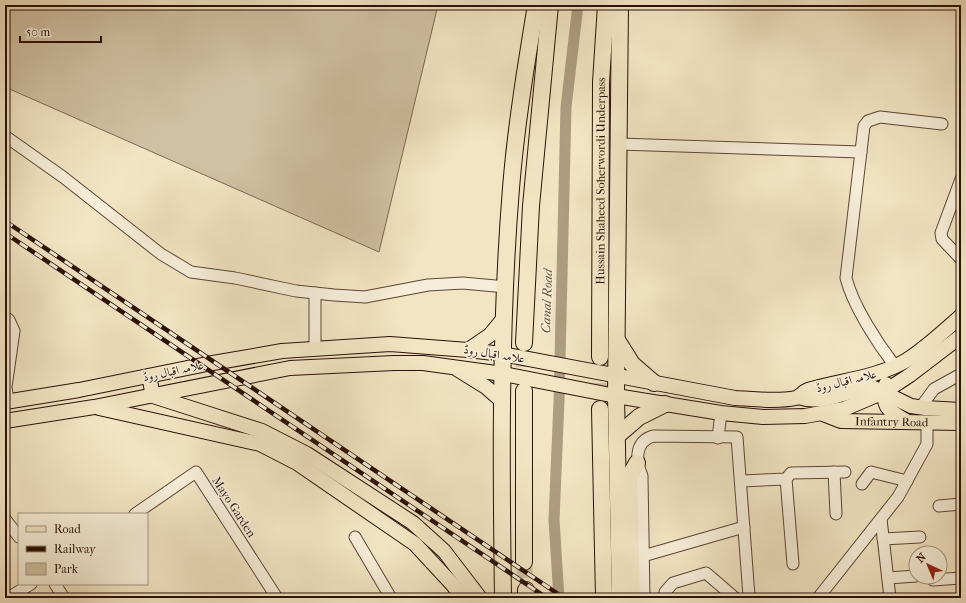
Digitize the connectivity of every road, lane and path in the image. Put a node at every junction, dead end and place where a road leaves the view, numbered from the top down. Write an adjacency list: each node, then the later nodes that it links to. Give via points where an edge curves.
1 (536, 5): 12 (highway, via 511,187)
2 (550, 5): 19 (highway, via 532,206)
3 (606, 5): 23 (highway, Hussain Shaheed Soherwordi Underpass, via 601,82)
4 (620, 5): 7 (highway)
5 (942, 124): 8 (street, via 880,117 868,121 864,126)
6 (5, 136): 13 (street, via 63,177 161,254 191,272)
7 (619, 144): 8 (street); 18 (highway)
8 (861, 152): 25 (street, via 846,278 850,293)
9 (961, 179): 10 (street)
10 (958, 196): 11 (street, via 942,233 942,239)
11 (961, 259)
12 (506, 287): 13 (street, via 463,283 428,285 366,297); 16 (highway)
13 (315, 293): 20 (street)
14 (961, 316): 25 (main road, علامہ اقبال روڈ, via 915,355)
15 (5, 317): 37 (street, via 10,320 14,331)
16 (504, 318): 21 (main road, via 490,335); 22 (highway)
17 (961, 336): 33 (main road, علامہ اقبال روڈ)
18 (617, 340): 29 (highway); 30 (highway, via 632,364)
19 (524, 344)
20 (315, 349): 21 (main road, علامہ اقبال روڈ, via 390,344); 28 (main road, علامہ اقبال روڈ, via 274,352)
21 (468, 350): 22 (main road, علامہ اقبال روڈ)
22 (502, 354): 26 (highway); 29 (main road, علامہ اقبال روڈ)
23 (600, 357)
24 (452, 366): 26 (main road, علامہ اقبال روڈ); 31 (main road, علامہ اقبال روڈ, via 394,363 290,368); 38 (main road, via 486,387)
25 (892, 368): 33 (main road); 36 (main road, علامہ اقبال روڈ, via 806,391)
26 (503, 374): 35 (main road, علامہ اقبال روڈ); 38 (highway)
27 (961, 374): 41 (street, via 934,389)
28 (149, 376): 34 (main road); 37 (main road, علامہ اقبال روڈ)
29 (617, 377): 30 (main road, علامہ اقبال روڈ); 35 (highway)
30 (654, 382): 36 (main road, علامہ اقبال روڈ, via 735,398)
31 (209, 383): 34 (main road, علامہ اقبال روڈ); 44 (main road, via 197,398)
32 (524, 391): 70 (highway)
33 (884, 392): 36 (main road, Infantry Road, via 870,386 827,398 808,401); 41 (main road, Infantry Road); 46 (main road, علامہ اقبال روڈ, via 857,404); 48 (main road, via 886,407)
34 (153, 396): 40 (main road, علامہ اقبال روڈ); 44 (main road)
35 (616, 396): 39 (main road, علامہ اقبال روڈ); 51 (highway)
36 (798, 398)
37 (6, 401)
38 (502, 401): 85 (highway)
39 (665, 404): 45 (main road, علامہ اقبال روڈ); 51 (highway, via 639,417)
40 (94, 407): 47 (main road, علامہ اقبال روڈ); 83 (main road, via 260,444 298,463 416,544)
41 (920, 408): 43 (main road, Infantry Road)
42 (600, 409): 86 (highway)
43 (961, 410)
44 (204, 411): 84 (main road, via 262,431 307,454 413,523 444,551)
45 (721, 413): 46 (main road, علامہ اقبال روڈ, via 763,417); 52 (street)
46 (823, 414): 48 (main road, Infantry Road, via 841,421)
47 (5, 420)
48 (906, 421): 49 (main road, Infantry Road)
49 (927, 422): 50 (main road, Infantry Road); 56 (street, via 927,444)
50 (961, 423)
51 (617, 436): 87 (highway)
52 (718, 438): 53 (street, via 645,438 638,451); 55 (street, via 737,437)
53 (637, 463): 69 (street, via 642,476); 88 (highway, via 630,477)
54 (786, 479): 55 (street); 61 (street, via 791,473 840,472); 71 (street)
55 (741, 481): 64 (street)
56 (907, 481): 57 (street, via 871,472); 62 (street)
57 (862, 484)
58 (961, 504): 59 (street)
59 (939, 506)
60 (136, 513): 81 (street, Mayo Garden, via 196,472)
61 (836, 514)
62 (881, 519): 68 (street); 92 (street)
63 (5, 520): 65 (street)
64 (744, 527): 69 (street); 91 (street)
65 (18, 536)
66 (355, 537): 82 (street)
67 (920, 537): 68 (street)
68 (883, 539): 73 (street)
69 (643, 556): 89 (street)
70 (524, 562)
71 (793, 564)
72 (908, 577): 73 (street)
73 (888, 578): 93 (street)
74 (961, 578): 75 (street)
75 (948, 579)
76 (29, 585): 79 (street)
77 (56, 585): 80 (street)
78 (665, 592): 90 (street, via 673,583 706,573)
79 (8, 598)
80 (64, 598)
81 (277, 598)
82 (391, 598)
83 (463, 598)
84 (480, 598)
85 (503, 598)
86 (604, 598)
87 (620, 598)
88 (632, 598)
89 (644, 598)
90 (735, 598)
91 (748, 598)
92 (818, 598)
93 (890, 598)

